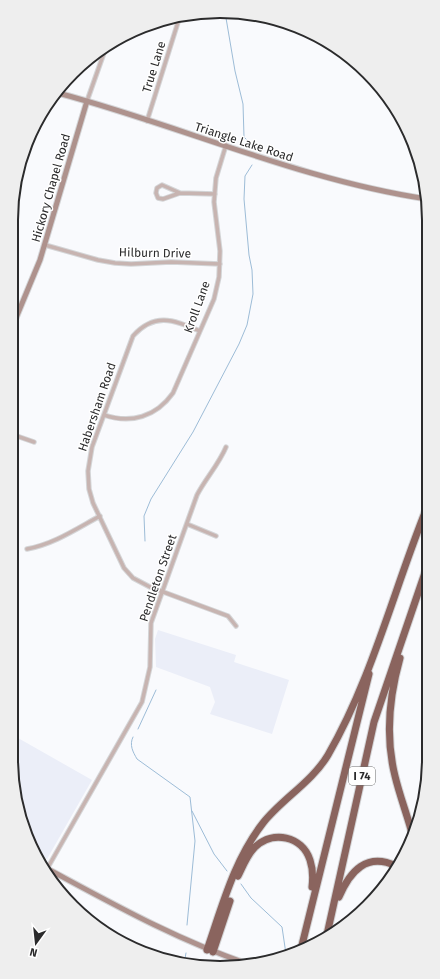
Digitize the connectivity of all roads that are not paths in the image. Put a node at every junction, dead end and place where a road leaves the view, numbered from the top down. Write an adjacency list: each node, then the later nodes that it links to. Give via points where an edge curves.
1 (178, 23): 5 (street, True Lane)
2 (103, 56): 4 (street, Hickory Chapel Road)
3 (62, 94): 4 (street, Triangle Lake Road)
4 (87, 102): 5 (street, Triangle Lake Road); 10 (street, Hickory Chapel Road)
5 (147, 121): 6 (street, Triangle Lake Road)
6 (226, 146): 8 (street, Kroll Lane, via 216,178); 9 (street, Triangle Lake Road, via 352,185)
7 (180, 193): 7 (street, via 163,199 156,196 159,186); 8 (street)
8 (215, 194): 11 (street, Kroll Lane)
9 (421, 198)
10 (45, 245): 11 (street, Hilburn Drive, via 115,263); 12 (street, Hickory Chapel Road)
11 (220, 264): 13 (street, Kroll Lane, via 214,299)
12 (18, 313)
13 (200, 331): 14 (street, Kroll Lane, via 173,393 162,406 136,419); 14 (street, Habersham Road, via 175,321 165,320 150,322 138,330 133,336)
14 (104, 415): 18 (street, Habersham Road, via 92,447 88,471 89,489)
15 (18, 436): 16 (street)
16 (34, 442)
17 (226, 447): 20 (street, Pendleton Street, via 221,459 200,489)
18 (100, 516): 22 (street, via 45,545); 24 (street, Habersham Road, via 124,568 134,578)
19 (422, 521): 27 (highway, I 74)
20 (187, 524): 21 (street); 24 (street, Pendleton Street)
21 (216, 536)
22 (27, 549)
23 (422, 581): 26 (highway, I 74)
24 (162, 592): 25 (street, Habersham Road, via 228,616); 30 (street, Pendleton Street, via 151,623 150,667 142,702)
25 (236, 626)
26 (400, 643): 28 (highway, via 400,657 390,702 390,743 395,775); 33 (highway, I 74, via 374,722)
27 (374, 651): 32 (highway, I 74); 36 (highway, via 344,724 326,757 264,822 244,852)
28 (410, 826)
29 (392, 864): 33 (highway, via 386,861 372,861 359,867 346,880)
30 (48, 865)
31 (52, 871): 36 (street, via 152,925)
32 (311, 907): 35 (highway, I 74); 36 (highway, via 313,877 310,860 296,841 284,836 272,838 256,846 244,864)
33 (332, 912): 34 (highway, I 74)
34 (328, 929)
35 (302, 943)
36 (210, 951): 37 (street)
37 (237, 960)

